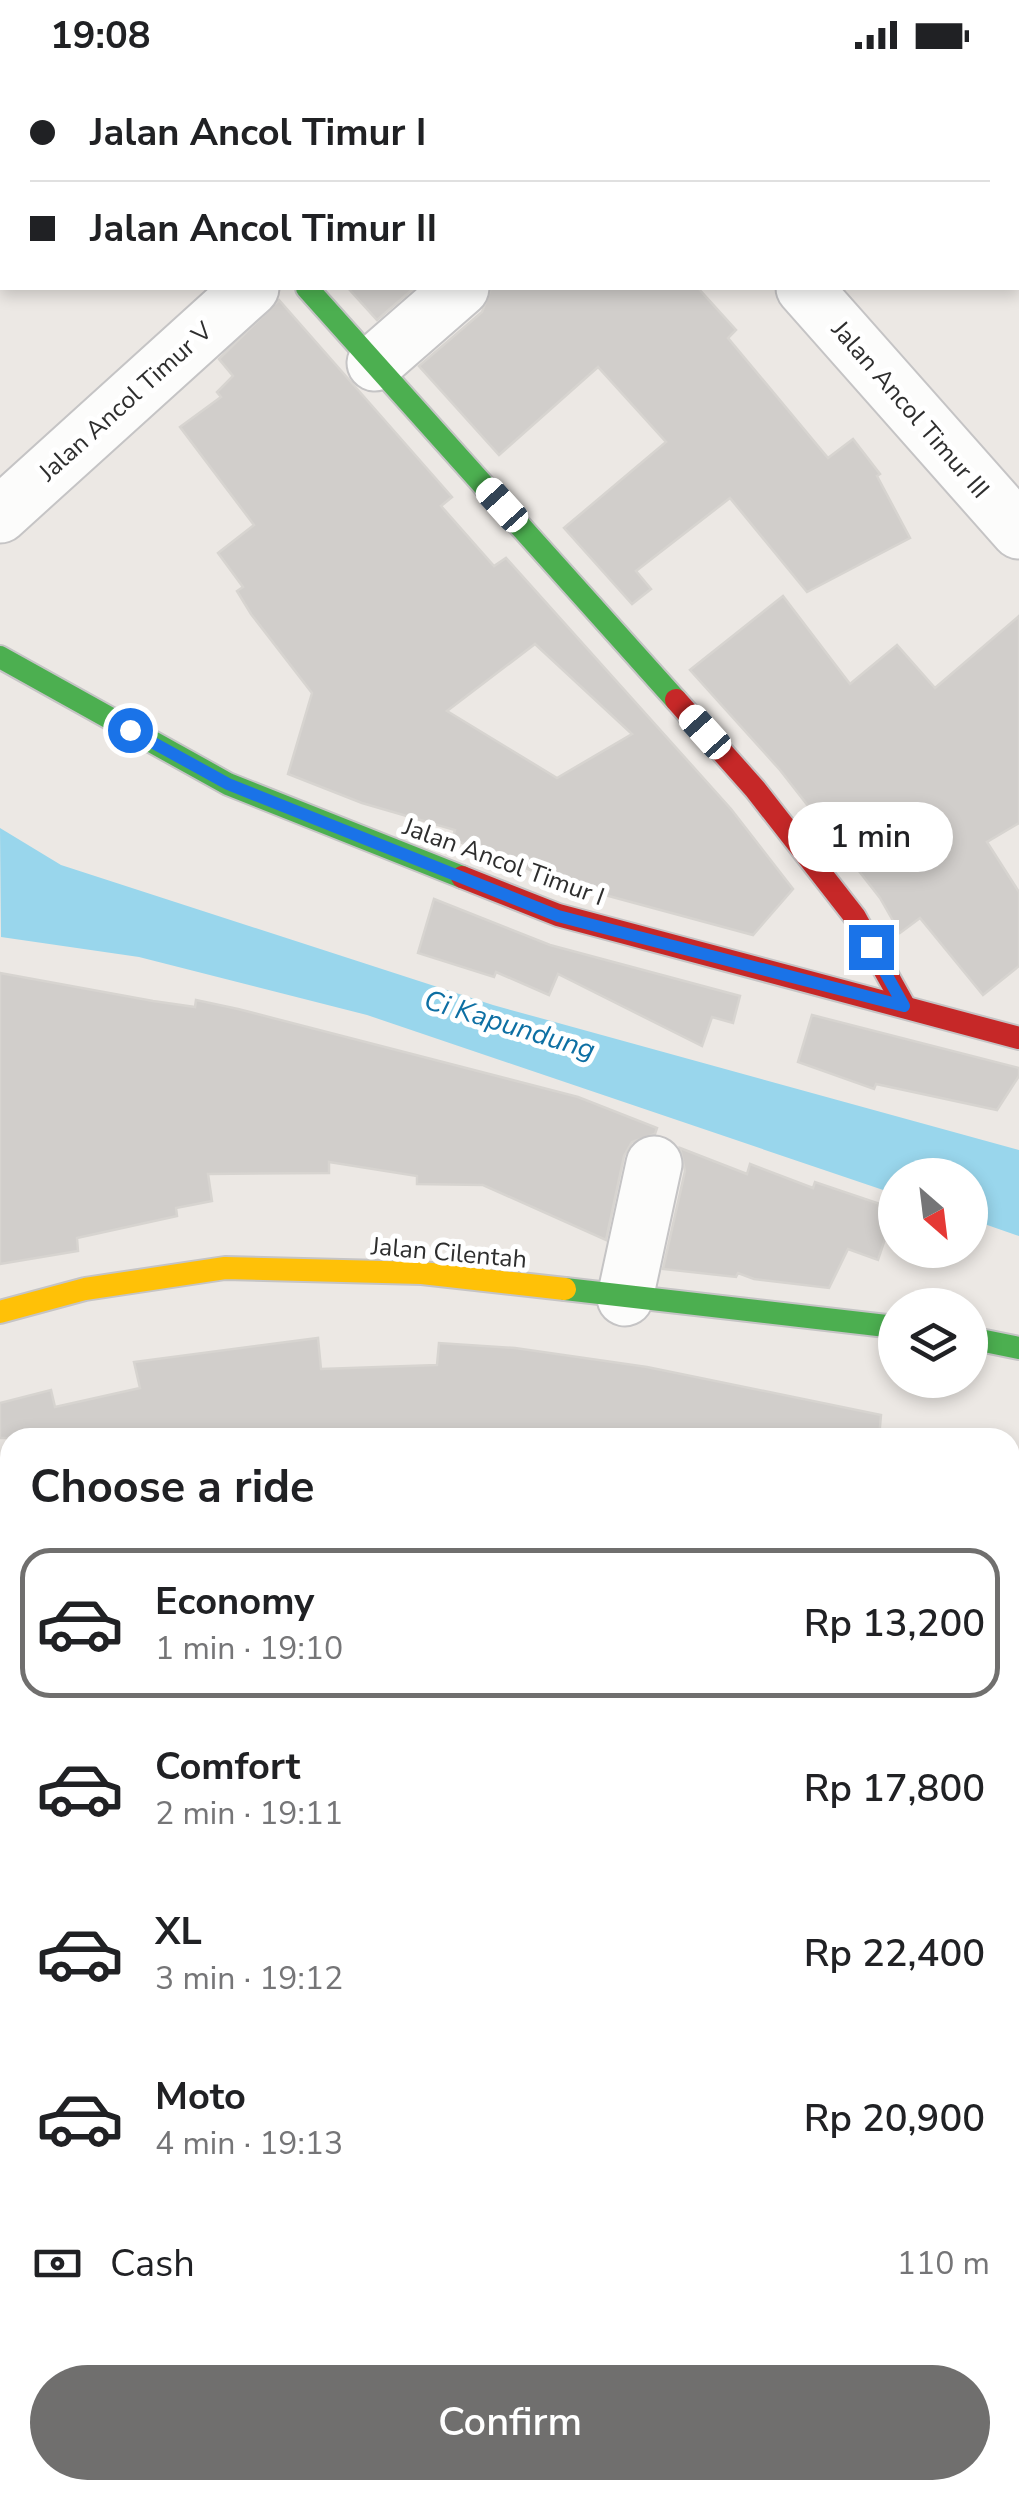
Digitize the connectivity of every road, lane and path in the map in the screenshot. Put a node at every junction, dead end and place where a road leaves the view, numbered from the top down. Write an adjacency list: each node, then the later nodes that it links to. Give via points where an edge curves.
1 (249, 290): 6 (street, Jalan Ancol Timur V)
2 (309, 290): 5 (street)
3 (459, 290): 5 (street)
4 (806, 290): 7 (street, Jalan Ancol Timur III)
5 (375, 363): 9 (street, via 756,789 855,917)
6 (0, 516)
7 (1019, 531)
8 (0, 657): 9 (street, Jalan Ancol Timur I, via 228,784 558,916)
9 (904, 1006): 10 (street, Jalan Ancol Timur I)
10 (1019, 1038)
11 (654, 1164): 12 (street)
12 (625, 1298): 13 (street, Jalan Cilentah, via 422,1272 225,1268 85,1289); 14 (street, Jalan Cilentah)
13 (0, 1312)
14 (878, 1325)
15 (988, 1342): 16 (street)
16 (1019, 1348)

